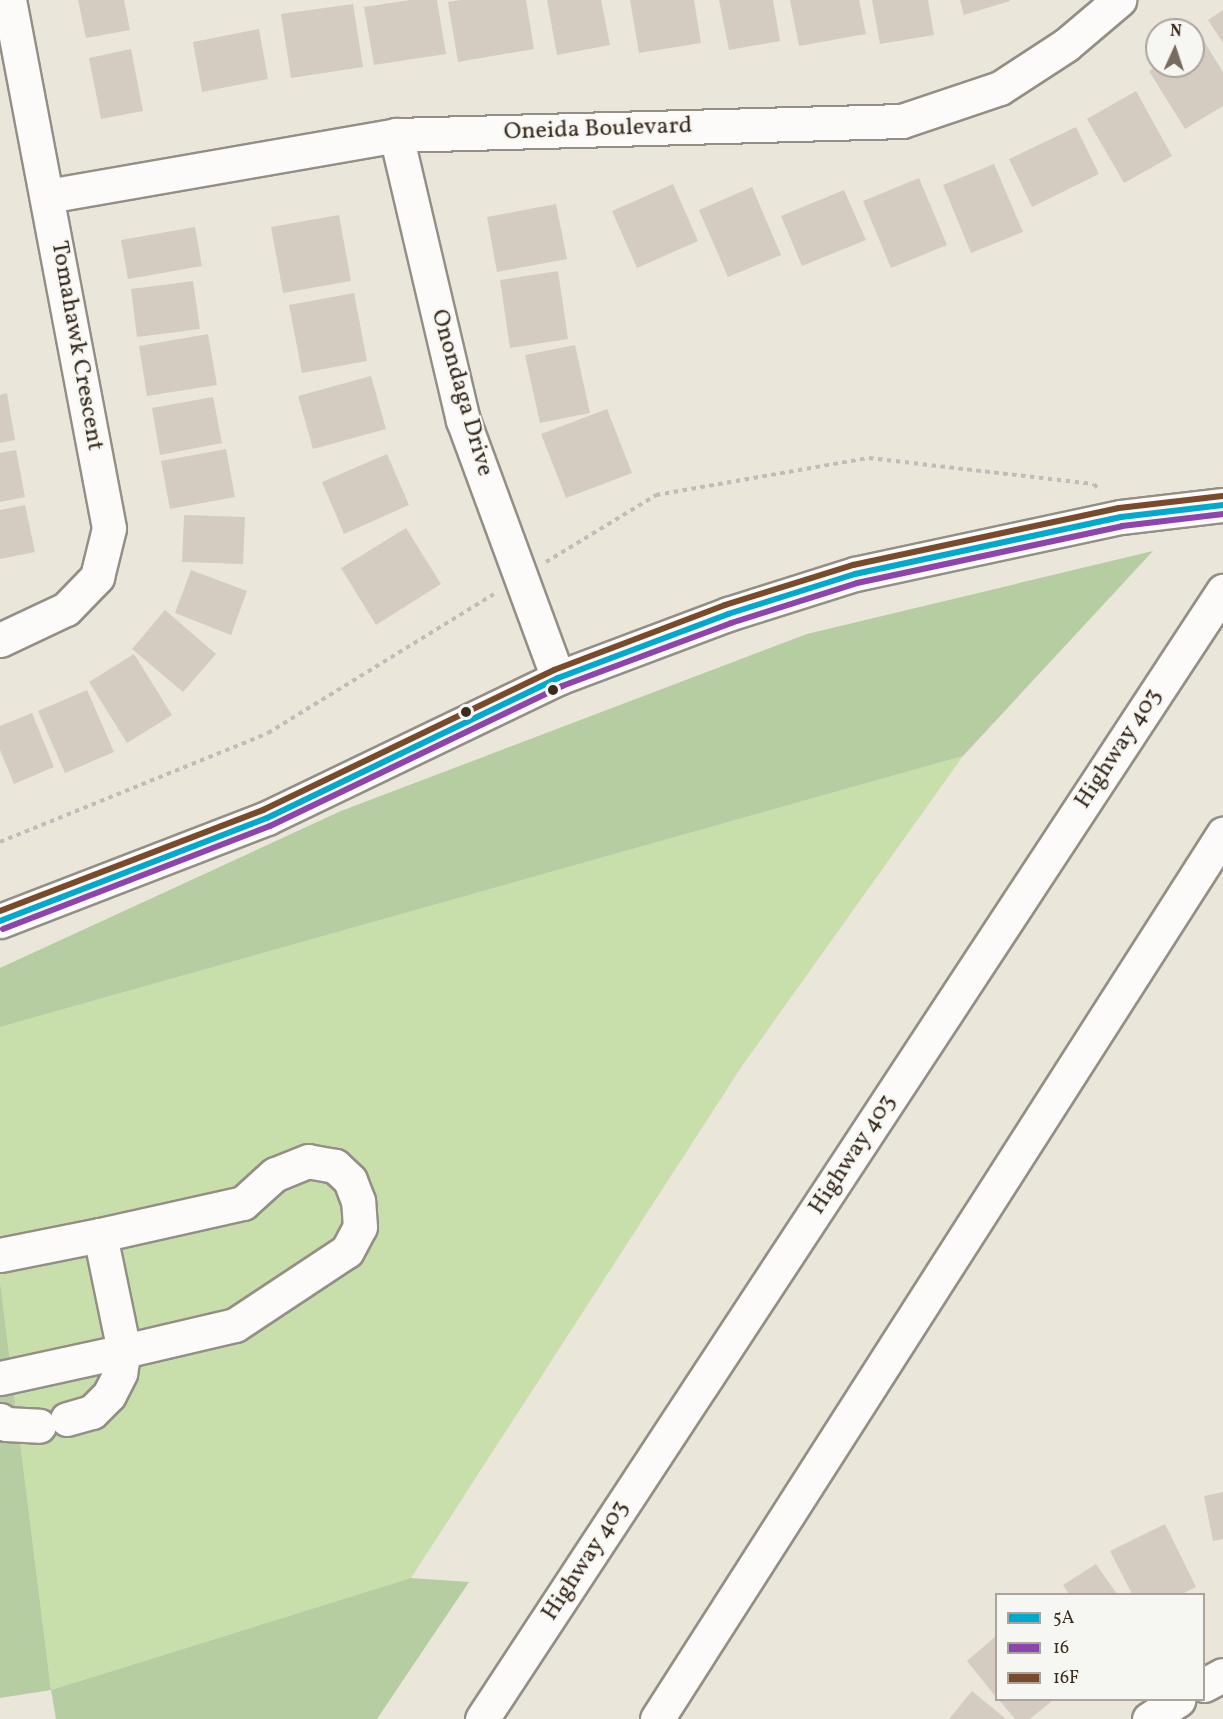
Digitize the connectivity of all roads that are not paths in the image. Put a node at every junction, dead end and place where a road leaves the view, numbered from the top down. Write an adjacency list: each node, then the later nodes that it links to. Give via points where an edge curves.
1 (9, 0): 4 (main road, Tomahawk Crescent)
2 (1119, 0): 3 (main road, Oneida Boulevard, via 1066,45 1000,88 902,121)
3 (396, 135): 4 (main road, Oneida Boulevard); 8 (main road, Onondaga Drive, via 463,420)
4 (48, 196): 7 (main road, Tomahawk Crescent, via 109,528 97,577 74,601 66,609)
5 (1223, 505): 8 (main road, via 1121,517 855,574 728,614)
6 (1223, 591): 19 (main road, Highway 403)
7 (0, 640)
8 (558, 678): 10 (main road, via 267,818)
9 (1223, 834): 20 (main road)
10 (0, 921)
11 (100, 1234): 12 (main road); 13 (main road); 13 (main road, via 243,1203 275,1174 308,1161 335,1166 350,1180 358,1201 360,1227 347,1251 235,1325)
12 (0, 1255)
13 (124, 1351): 14 (main road); 15 (main road, via 110,1395 92,1412 53,1422 6,1424)
14 (0, 1378)
15 (0, 1419)
16 (1223, 1675): 17 (main road)
17 (1205, 1684)
18 (1176, 1701): 21 (main road)
19 (482, 1719)
20 (657, 1719)
21 (1149, 1719)

